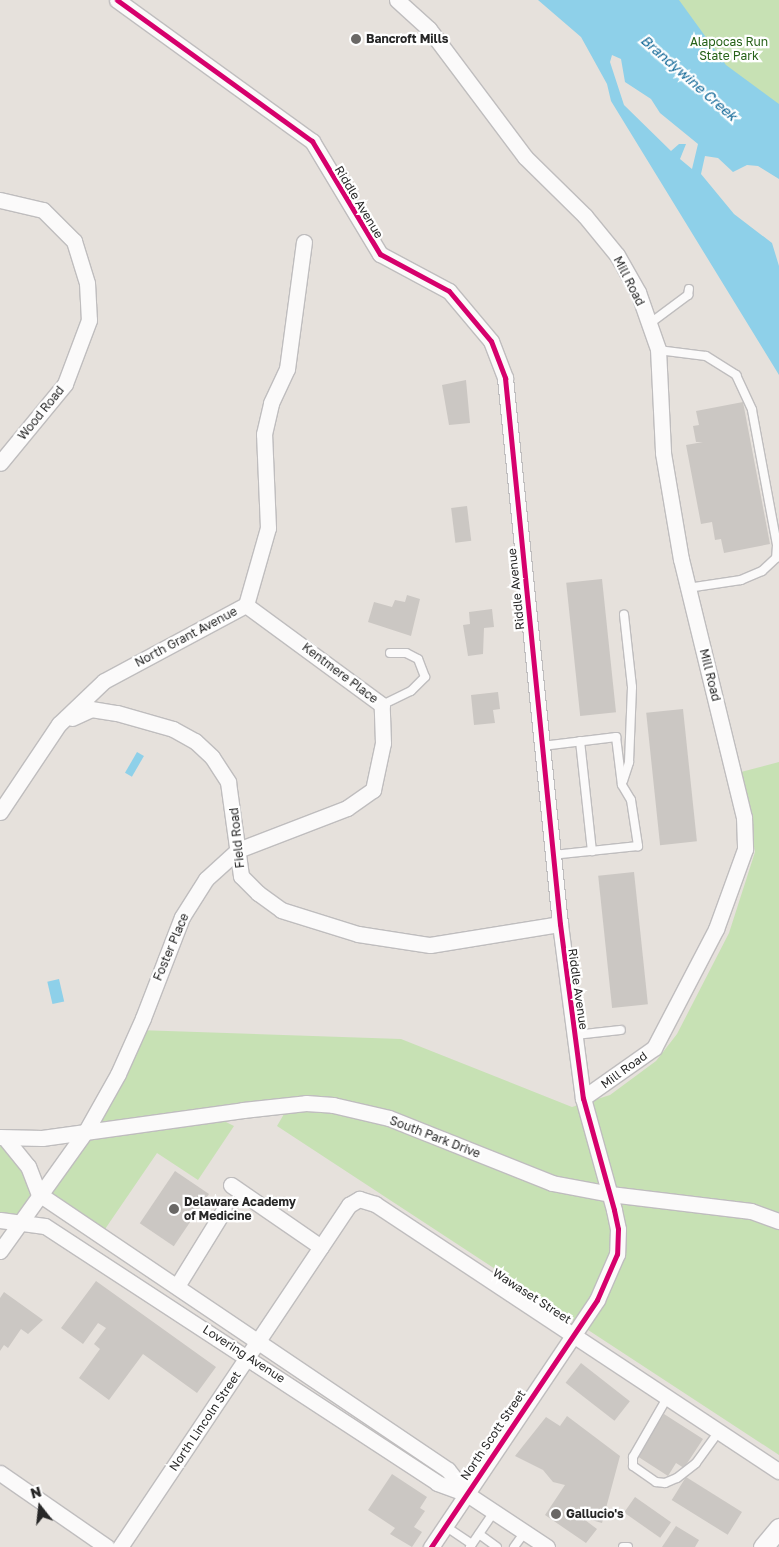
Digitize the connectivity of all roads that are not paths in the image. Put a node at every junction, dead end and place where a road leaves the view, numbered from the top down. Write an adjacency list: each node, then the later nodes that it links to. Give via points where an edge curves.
1 (117, 0): 16 (street, Riddle Avenue, via 312,141 380,254 448,291 491,341 506,378)
2 (397, 0): 6 (street, Mill Road, via 429,29 525,157 585,216 617,255 638,292)
3 (0, 200): 8 (street, Wood Road, via 43,210 74,241 87,283 89,320 65,384)
4 (304, 242): 10 (street, North Grant Avenue, via 287,369 272,403 264,434 268,528)
5 (689, 289): 6 (lane, via 688,295)
6 (649, 324): 7 (street, Mill Road)
7 (658, 350): 9 (street, Mill Road, via 663,453); 9 (lane, via 706,356 736,375 752,410 777,545 776,558 762,571 741,580)
8 (0, 463)
9 (688, 588): 26 (street, Mill Road, via 744,817 745,849 716,929 654,1048)
10 (246, 605): 13 (street, Kentmere Place); 14 (street, North Grant Avenue, via 104,681)
11 (624, 614): 18 (lane, via 632,687 629,762)
12 (390, 653): 13 (lane, via 406,653 418,659 424,677 411,691)
13 (382, 705): 17 (street, Kentmere Place)
14 (59, 724): 19 (street, North Grant Avenue); 20 (street, Field Road, via 91,709 173,729 195,741 212,757 228,782)
15 (580, 741): 16 (lane); 18 (lane, via 616,737); 21 (lane)
16 (542, 746): 22 (street, Riddle Avenue)
17 (380, 767): 20 (street, Foster Place, via 373,790 347,808)
18 (622, 785): 21 (lane, via 631,800 638,846)
19 (0, 812)
20 (238, 850): 23 (street, Field Road, via 241,876 281,910 358,934 430,945); 27 (street, Foster Place, via 206,879 182,917 144,1018)
21 (592, 851): 22 (lane)
22 (553, 855): 23 (street, Riddle Avenue)
23 (560, 924): 25 (street, Riddle Avenue)
24 (621, 1030): 25 (lane)
25 (575, 1035): 26 (street, Riddle Avenue)
26 (583, 1098): 31 (street, Riddle Avenue)
27 (86, 1130): 28 (street, South Park Drive, via 35,1139); 30 (street, Foster Place); 31 (street, South Park Drive, via 306,1103 351,1107 389,1118 552,1183)
28 (3, 1138): 30 (street, via 28,1166)
29 (231, 1184): 37 (street)
30 (39, 1194): 36 (street, Foster Place); 39 (street, Lovering Avenue)
31 (610, 1194): 35 (street, South Park Drive, via 751,1211); 40 (street, Riddle Avenue, via 618,1229 617,1254 605,1286)
32 (359, 1199): 37 (street, North Lincoln Street, via 349,1205); 40 (street, Wawaset Street, via 375,1204)
33 (224, 1210): 39 (street)
34 (0, 1220): 36 (street, Lovering Avenue)
35 (779, 1221)
36 (19, 1222): 38 (street, Foster Place); 42 (street, Lovering Avenue, via 46,1226)
37 (321, 1247): 41 (street, North Lincoln Street)
38 (0, 1251)
39 (177, 1286): 41 (street, Lovering Avenue)
40 (572, 1335): 43 (street, Wawaset Street); 47 (street, North Scott Street)
41 (258, 1341): 42 (street, North Lincoln Street); 47 (street, Lovering Avenue, via 448,1470)
42 (248, 1356): 47 (street, Lovering Avenue, via 437,1483); 55 (street, North Lincoln Street)
43 (667, 1398): 44 (street, Wawaset Street); 44 (lane, via 633,1457 633,1466 656,1482 665,1483 677,1478 696,1463)
44 (718, 1431): 45 (street, Wawaset Street)
45 (779, 1471)
46 (0, 1473): 54 (street)
47 (466, 1494): 48 (street, Lovering Avenue); 49 (street, North Scott Street)
48 (494, 1512): 51 (street, Lovering Avenue); 52 (lane)
49 (445, 1526): 53 (lane); 56 (street, North Scott Street)
50 (779, 1528): 62 (street)
51 (524, 1532): 58 (lane); 59 (street, Lovering Avenue)
52 (478, 1534): 53 (lane); 57 (lane)
53 (471, 1545)
54 (107, 1547)
55 (120, 1547)
56 (431, 1547)
57 (497, 1547)
58 (514, 1547)
59 (548, 1547)
60 (623, 1547): 61 (lane)
61 (628, 1547)
62 (764, 1547)

